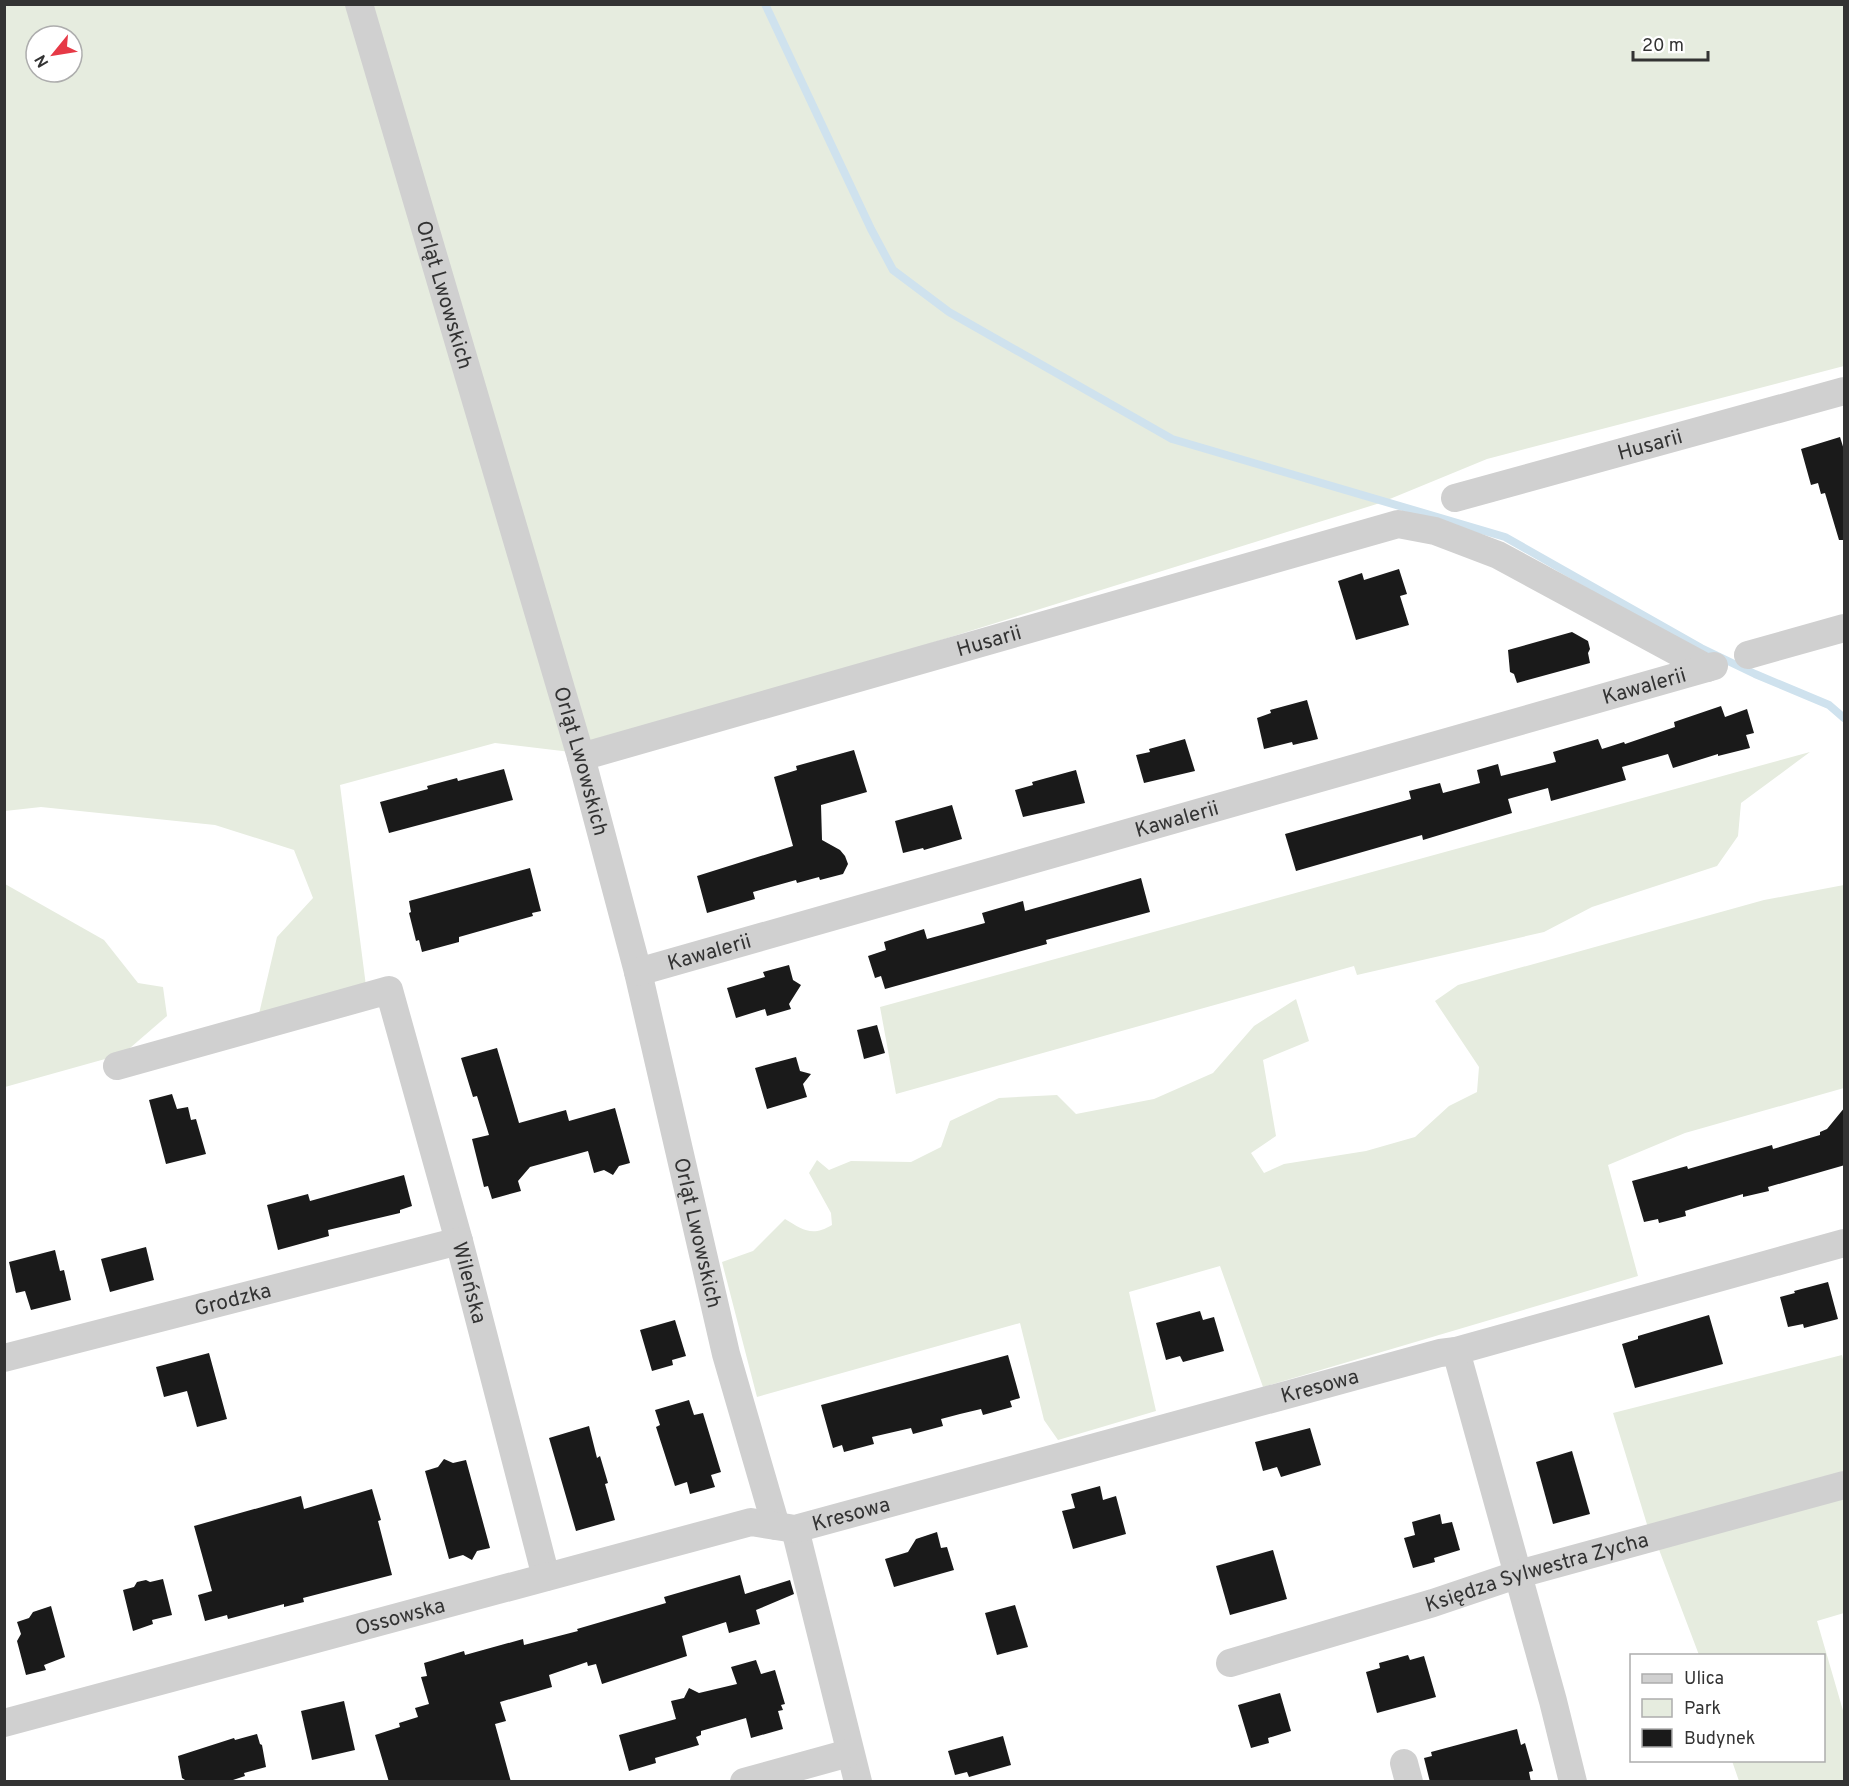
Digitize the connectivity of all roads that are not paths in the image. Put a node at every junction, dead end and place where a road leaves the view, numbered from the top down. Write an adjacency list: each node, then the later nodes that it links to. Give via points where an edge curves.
1 (359, 4): 7 (street, Orląt Lwowskich)
2 (1845, 391): 3 (street, Husarii)
3 (1455, 498)
4 (1398, 524): 7 (street, Husarii); 8 (street, Kawalerii, via 1435,531 1498,555 1711,667)
5 (1845, 628): 6 (street)
6 (1748, 655)
7 (581, 757): 8 (street, Orląt Lwowskich)
8 (638, 972): 15 (street, Orląt Lwowskich, via 726,1354)
9 (117, 1066): 10 (street, Wileńska, via 389,990)
10 (459, 1241): 13 (street, Grodzka); 17 (street, Wileńska)
11 (1845, 1243): 12 (street, Kresowa)
12 (1456, 1351): 15 (street, Kresowa); 16 (street)
13 (4, 1358)
14 (1845, 1485): 16 (street, Księdza Sylwestra Zycha)
15 (786, 1527): 17 (street, Ossowska, via 751,1522); 20 (street, Orląt Lwowskich)
16 (1519, 1574): 18 (street, Księdza Sylwestra Zycha); 23 (street)
17 (546, 1577): 19 (street, Ossowska)
18 (1230, 1663)
19 (4, 1723)
20 (849, 1753): 21 (street); 22 (street, Orląt Lwowskich)
21 (744, 1782)
22 (858, 1782)
23 (1573, 1782)

